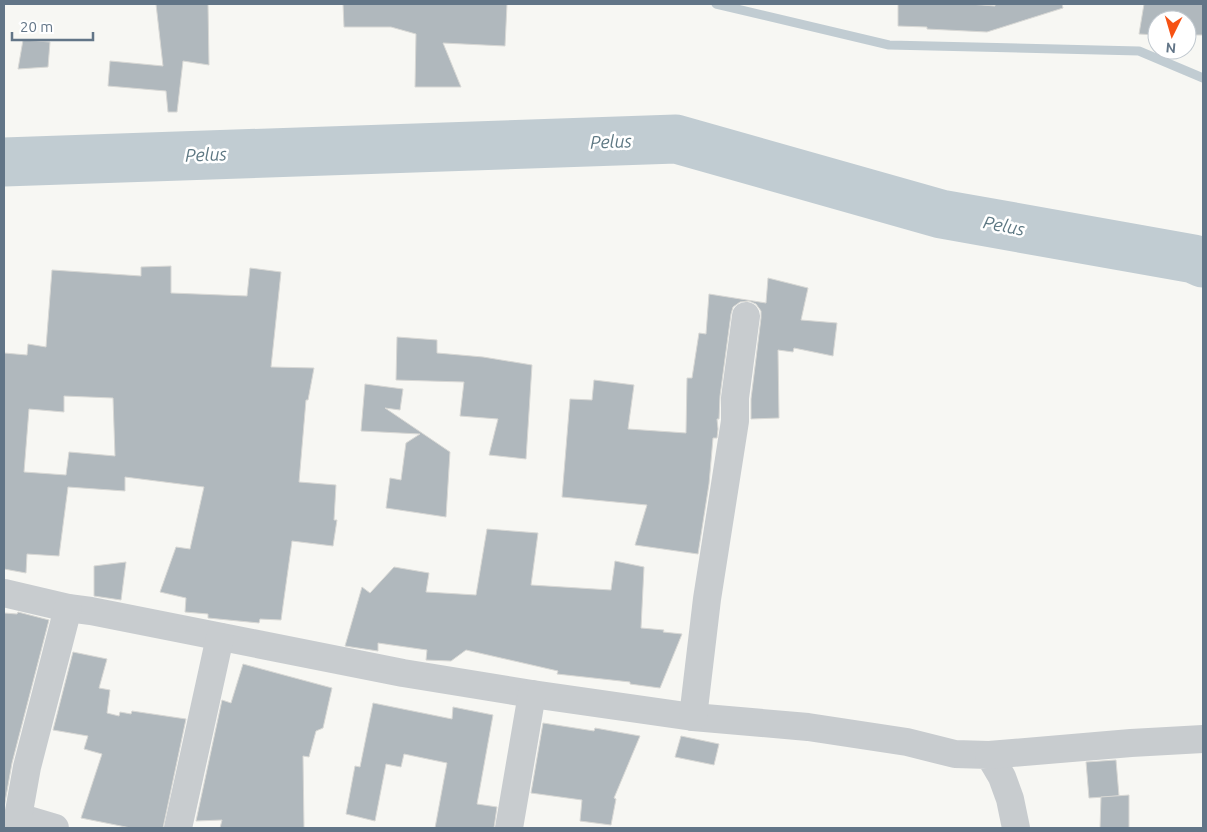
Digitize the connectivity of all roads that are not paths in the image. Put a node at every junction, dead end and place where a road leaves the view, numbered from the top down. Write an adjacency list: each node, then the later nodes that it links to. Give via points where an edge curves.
1 (746, 316): 6 (street, via 735,422 707,599)
2 (4, 593): 3 (street)
3 (68, 608): 4 (street); 9 (street)
4 (220, 637): 5 (street, via 403,673); 11 (street)
5 (532, 694): 6 (street); 12 (street)
6 (693, 717): 8 (street, via 808,728 907,742 955,754)
7 (1203, 739): 8 (street)
8 (988, 756): 13 (street, via 1002,777)
9 (15, 823): 10 (street)
10 (55, 828)
11 (178, 828)
12 (509, 828)
13 (1016, 828)

